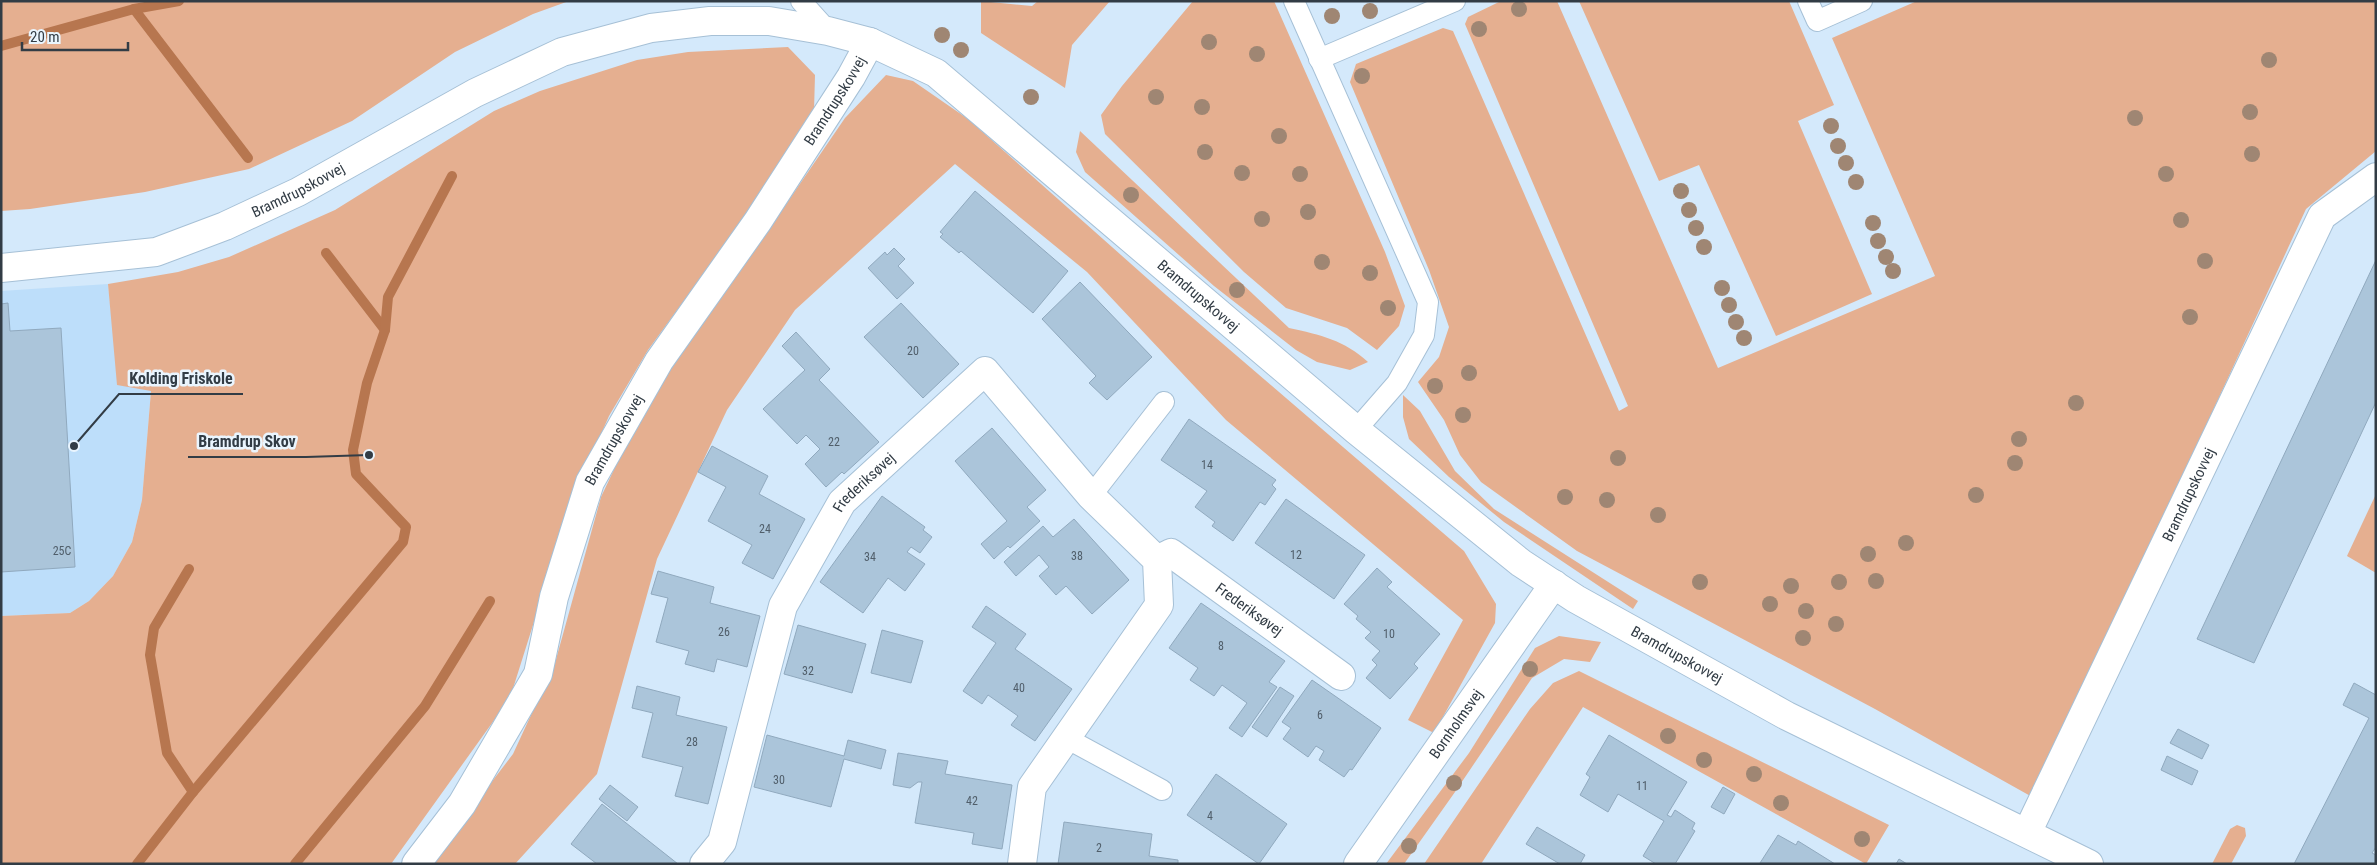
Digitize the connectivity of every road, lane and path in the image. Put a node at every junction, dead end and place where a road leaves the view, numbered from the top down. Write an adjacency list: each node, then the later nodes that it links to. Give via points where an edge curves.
1 (801, 1): 6 (lane)
2 (1294, 1): 8 (lane)
3 (1455, 1): 8 (lane)
4 (1808, 1): 5 (lane, via 1817,21)
5 (1862, 1)
6 (828, 30): 7 (street, Bramdrupskovvej); 10 (street, Bramdrupskovvej, via 769,21 710,21 651,28 562,52 475,93 298,192 225,226 156,252)
7 (870, 42): 12 (street, Bramdrupskovvej, via 936,73); 20 (street, Bramdrupskovvej, via 852,77 758,221 659,361 590,482 554,597 538,674 462,804)
8 (1319, 59): 12 (lane, via 1428,302 1420,344 1396,383)
9 (2376, 177): 19 (street, Bramdrupskovvej, via 2322,216)
10 (1, 268)
11 (1164, 402): 13 (lane)
12 (1356, 430): 15 (street, Bramdrupskovvej, via 1521,563)
13 (1091, 496): 14 (street, Frederiksøvej); 21 (street, Frederiksøvej, via 985,371 842,502 783,606 722,842)
14 (1157, 560): 16 (street, Frederiksøvej, via 1171,553); 17 (street, via 1159,604)
15 (1554, 584): 19 (street, Bramdrupskovvej, via 1787,716); 23 (street, Bornholmsvej)
16 (1341, 676)
17 (1066, 738): 18 (lane); 22 (street, via 1032,787)
18 (1162, 790)
19 (2027, 834): 24 (street, Bramdrupskovvej)
20 (416, 864)
21 (704, 864)
22 (1022, 864)
23 (1358, 864)
24 (2089, 864)

